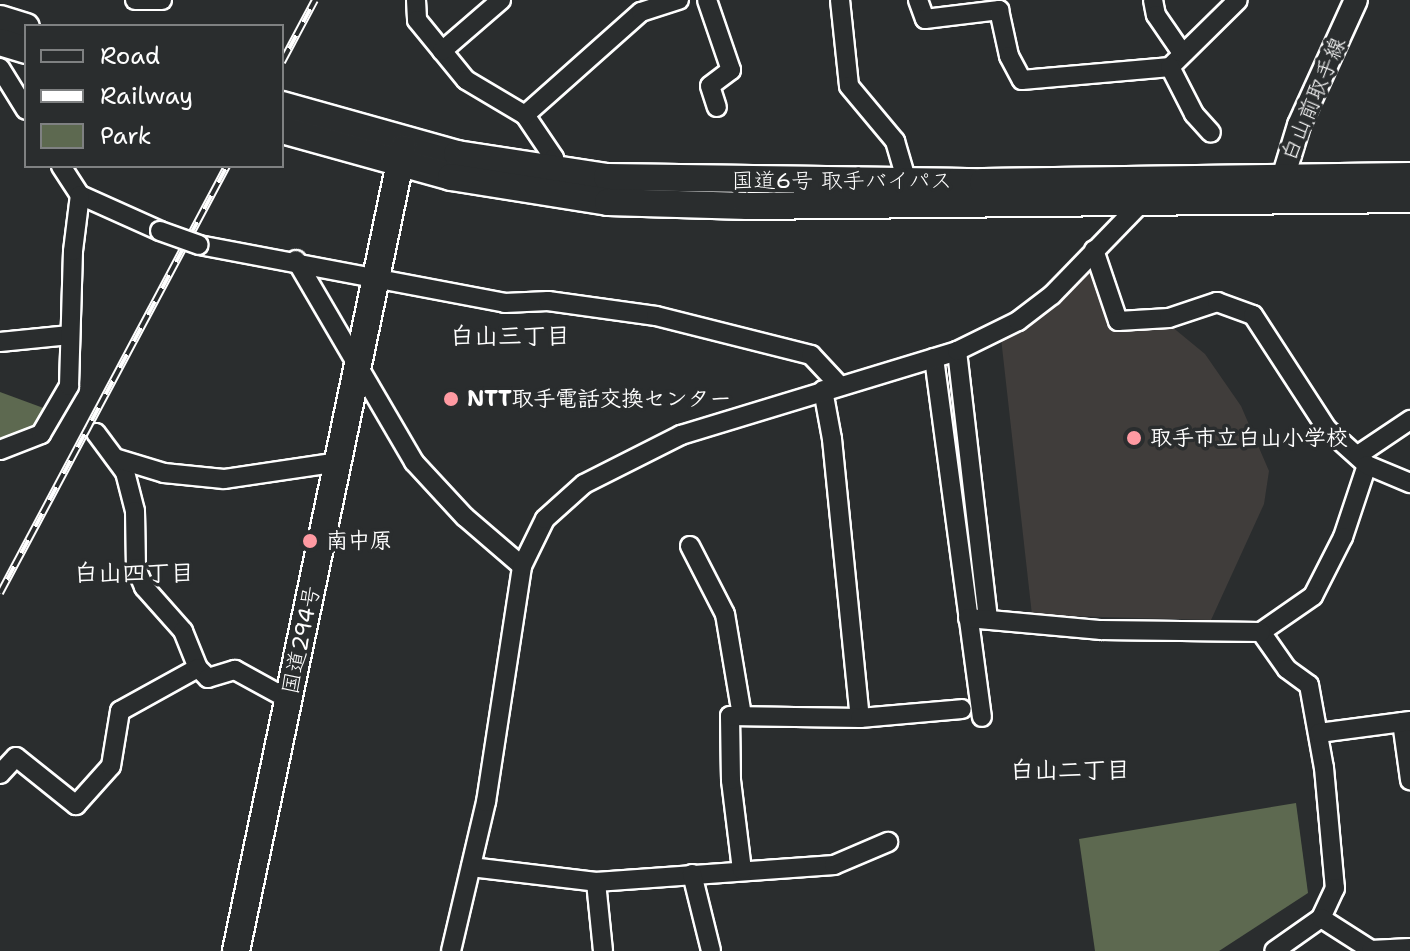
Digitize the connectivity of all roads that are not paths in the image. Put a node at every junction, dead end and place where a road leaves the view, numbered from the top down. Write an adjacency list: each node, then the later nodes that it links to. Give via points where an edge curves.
1 (135, 0): 2 (street)
2 (162, 0)
3 (416, 0): 18 (street, via 417,20)
4 (501, 0): 18 (street)
5 (679, 0): 12 (street)
6 (707, 0): 23 (street, via 731,70 710,86)
7 (840, 0): 31 (street, via 849,86 895,141)
8 (918, 0): 13 (street, via 925,19)
9 (1153, 0): 19 (street)
10 (1238, 0): 19 (street)
11 (1356, 0): 32 (main road, 白山前取手線, via 1299,125)
12 (656, 4): 24 (street)
13 (968, 7): 19 (street, via 999,10 1009,56 1022,80)
14 (0, 19): 15 (highway)
15 (24, 26)
16 (0, 42): 17 (highway)
17 (24, 49)
18 (442, 51): 24 (street, via 466,80)
19 (1176, 60): 26 (street, via 1194,114)
20 (0, 68): 22 (street)
21 (284, 106): 27 (highway, 国道6号 取手バイパス)
22 (24, 107)
23 (717, 107)
24 (525, 115): 29 (street, via 554,158)
25 (284, 130): 27 (highway, 国道6号 取手バイパス)
26 (1211, 133)
27 (402, 152): 29 (highway, 国道6号 取手バイパス); 35 (highway, 国道6号 取手バイパス, via 558,196 681,206); 38 (highway, 国道294号)
28 (62, 168): 33 (street)
29 (555, 172): 31 (highway, 国道6号 取手バイパス, via 682,181)
30 (1410, 176): 32 (highway, 国道6号 取手バイパス)
31 (907, 182): 32 (highway, 国道6号 取手バイパス)
32 (1280, 188): 34 (highway, 国道6号 取手バイパス); 35 (highway, 国道6号 取手バイパス)
33 (80, 195): 37 (street, bridge, via 199,245); 39 (street)
34 (1410, 199)
35 (1142, 202): 36 (street)
36 (1094, 250): 41 (street, via 1018,321); 49 (street, via 1118,321 1169,318 1217,302 1253,315 1327,429)
37 (296, 260): 38 (street); 43 (street)
38 (377, 276): 43 (highway, 国道294号); 44 (street, via 420,290 505,303 548,301 656,316 811,355)
39 (70, 335): 40 (street); 47 (street, via 69,386 53,422 41,434)
40 (0, 342)
41 (957, 351): 42 (street); 55 (street)
42 (934, 358): 44 (street); 54 (street)
43 (360, 364): 50 (highway, 国道294号); 53 (street, via 414,462 465,517)
44 (831, 388): 53 (street, via 681,435 596,477 545,519); 62 (street)
45 (1410, 420): 49 (street)
46 (96, 433): 48 (street)
47 (0, 450)
48 (115, 458): 50 (street, via 164,473 224,479); 57 (street, via 125,472 135,511 136,568 144,587 183,631)
49 (1363, 460): 51 (street); 56 (street, via 1343,537 1313,596)
50 (339, 462): 58 (highway, 国道294号)
51 (1410, 483)
52 (690, 546): 60 (street, via 725,614)
53 (522, 566): 68 (street)
54 (968, 618): 55 (street); 61 (street)
55 (988, 619): 56 (street, via 1101,630)
56 (1261, 632): 64 (street, via 1287,669 1309,685)
57 (198, 668): 58 (street, via 208,678 244,673); 65 (street, via 120,711 111,766 76,805 16,757)
58 (288, 699): 75 (highway, 国道294号)
59 (962, 709): 62 (street)
60 (742, 716): 62 (street); 69 (street, via 730,716)
61 (982, 717)
62 (860, 718)
63 (1406, 721): 64 (street); 66 (street)
64 (1319, 733): 72 (street, via 1335,888)
65 (0, 774)
66 (1410, 780)
67 (888, 842): 69 (street, via 834,865)
68 (471, 867): 71 (street); 76 (street)
69 (742, 870): 70 (street)
70 (692, 874): 71 (street); 78 (street)
71 (596, 882): 77 (street)
72 (1321, 918): 74 (street); 79 (street)
73 (1410, 948): 79 (street)
74 (1276, 950)
75 (236, 951)
76 (451, 951)
77 (603, 951)
78 (711, 951)
79 (1371, 951)

